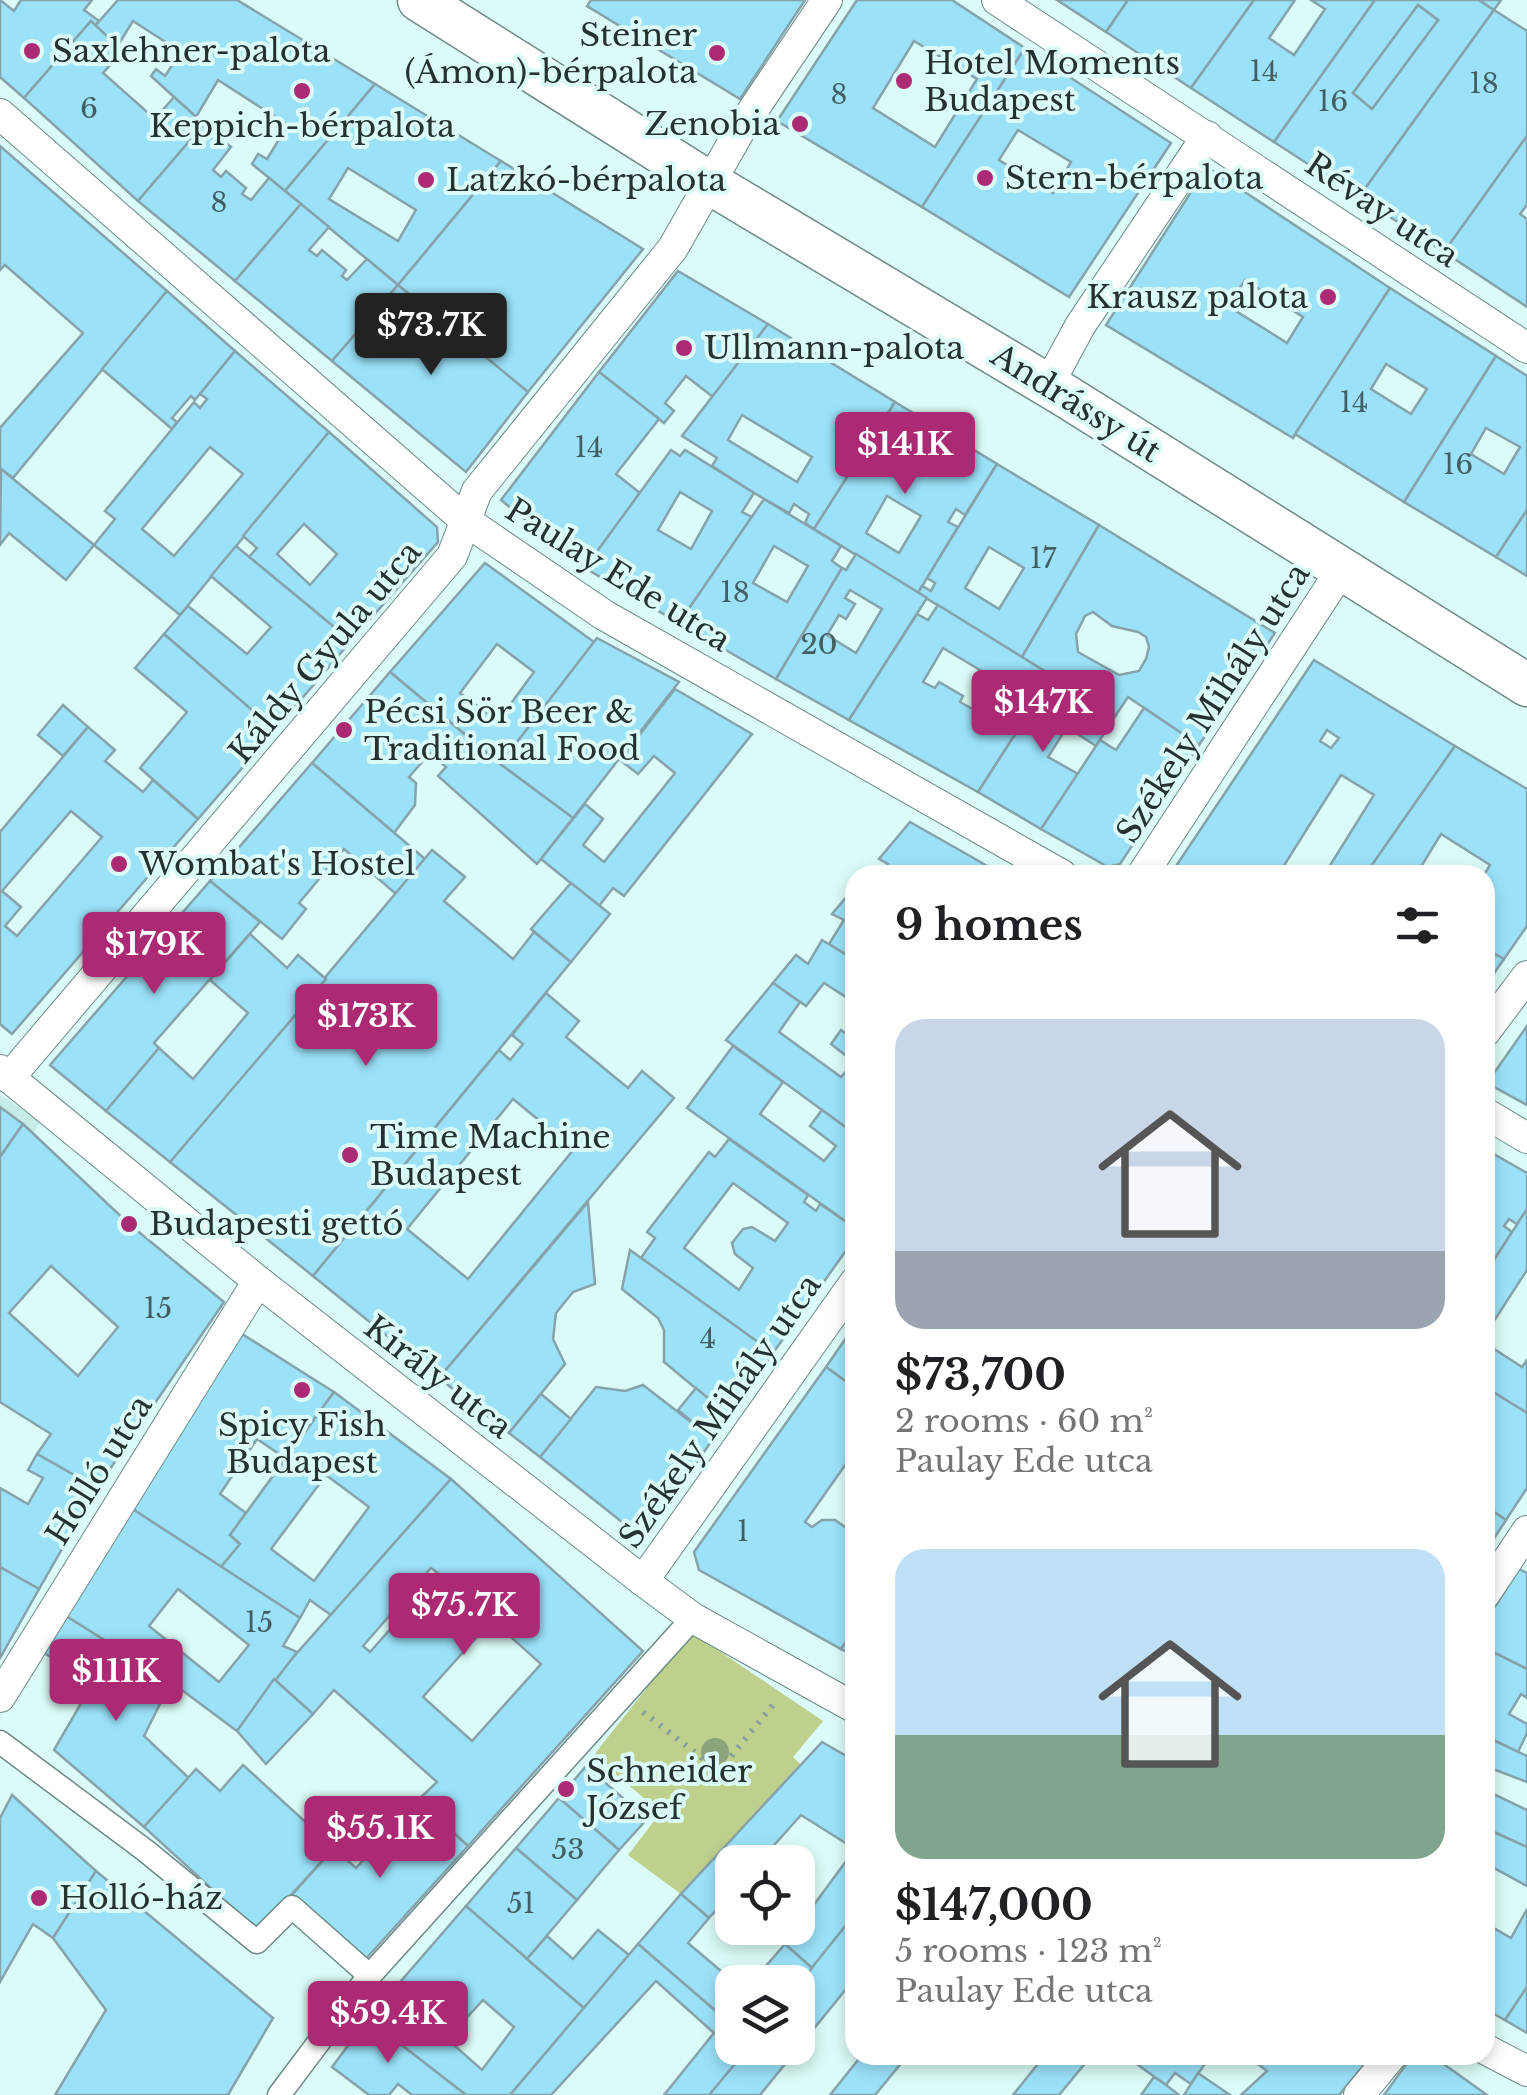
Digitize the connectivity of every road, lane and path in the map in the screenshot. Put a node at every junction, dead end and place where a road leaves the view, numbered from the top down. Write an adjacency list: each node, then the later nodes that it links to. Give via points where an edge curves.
1 (418, 0): 6 (main road, Andrássy út)
2 (827, 0): 6 (street, Káldy Gyula utca)
3 (997, 0): 5 (street, Révay utca)
4 (0, 114): 9 (street, Paulay Ede utca)
5 (1207, 136): 7 (street, Révay utca); 8 (street, via 1080,326)
6 (708, 182): 8 (main road, Andrássy út); 9 (street, Káldy Gyula utca, via 673,248 477,491)
7 (1527, 348)
8 (1048, 386): 10 (main road, Andrássy út)
9 (466, 521): 12 (street, Paulay Ede utca, via 604,615); 16 (street, Káldy Gyula utca, via 452,556)
10 (1342, 569): 11 (main road, Andrássy út); 13 (street, Székely Mihály utca)
11 (1527, 685)
12 (1044, 865)
13 (1149, 865)
14 (1527, 976): 15 (street)
15 (1495, 1019)
16 (5, 1074): 19 (street, Király utca)
17 (1495, 1119): 18 (street)
18 (1527, 1138)
19 (258, 1281): 23 (street, Király utca); 26 (street, Holló utca)
20 (845, 1296): 23 (street, Székely Mihály utca)
21 (1527, 1531): 22 (street)
22 (1495, 1579)
23 (642, 1581): 24 (street, Király utca)
24 (694, 1618): 27 (street, Király utca); 30 (street)
25 (782, 1693): 28 (path, via 719,1771)
26 (0, 1697)
27 (845, 1702)
28 (634, 1704)
29 (0, 1742): 30 (street, via 258,1942 292,1908)
30 (370, 1976): 34 (street)
31 (1495, 2054): 33 (street)
32 (1384, 2065): 35 (street)
33 (1527, 2072)
34 (278, 2095)
35 (1359, 2095)

